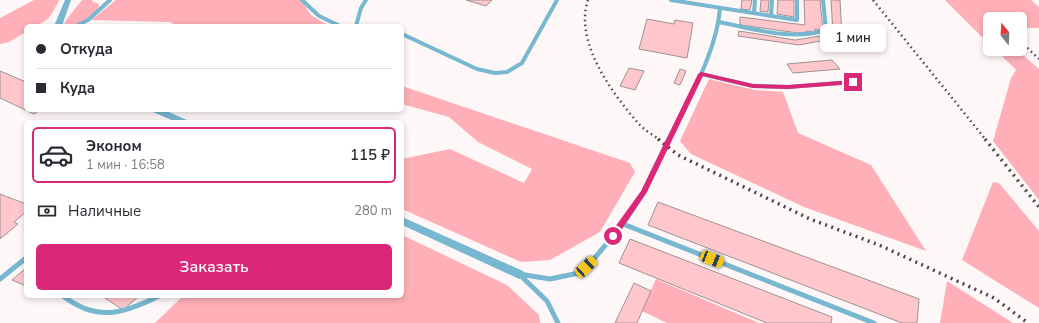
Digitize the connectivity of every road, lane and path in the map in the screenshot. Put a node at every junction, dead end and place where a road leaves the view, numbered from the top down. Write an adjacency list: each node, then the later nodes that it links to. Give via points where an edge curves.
1 (68, 0): 15 (street)
2 (110, 0): 16 (lane)
3 (302, 0): 17 (lane, via 308,8)
4 (366, 0): 18 (lane)
5 (557, 0): 19 (lane, via 522,63 507,72 495,73 477,69)
6 (671, 0): 11 (lane)
7 (755, 0): 12 (lane)
8 (772, 0): 13 (lane)
9 (797, 0): 13 (lane, via 797,20)
10 (823, 0): 14 (lane, via 826,30 818,34 795,35)
11 (720, 8): 12 (lane); 14 (lane)
12 (754, 14): 13 (lane)
13 (771, 16)
14 (719, 22): 20 (lane)
15 (59, 24)
16 (80, 24)
17 (333, 24)
18 (357, 24)
19 (404, 35)
20 (701, 74): 21 (lane, via 753,86 788,87); 25 (lane, via 644,192)
21 (853, 82)
22 (161, 112): 23 (street)
23 (179, 120)
24 (404, 222): 27 (street)
25 (623, 224): 27 (lane, via 579,273 550,279); 32 (lane)
26 (24, 260): 28 (lane)
27 (519, 274): 31 (lane, via 547,301)
28 (0, 279)
29 (65, 298): 30 (lane, via 82,313 104,320 125,315)
30 (155, 298)
31 (558, 323)
32 (874, 323)

